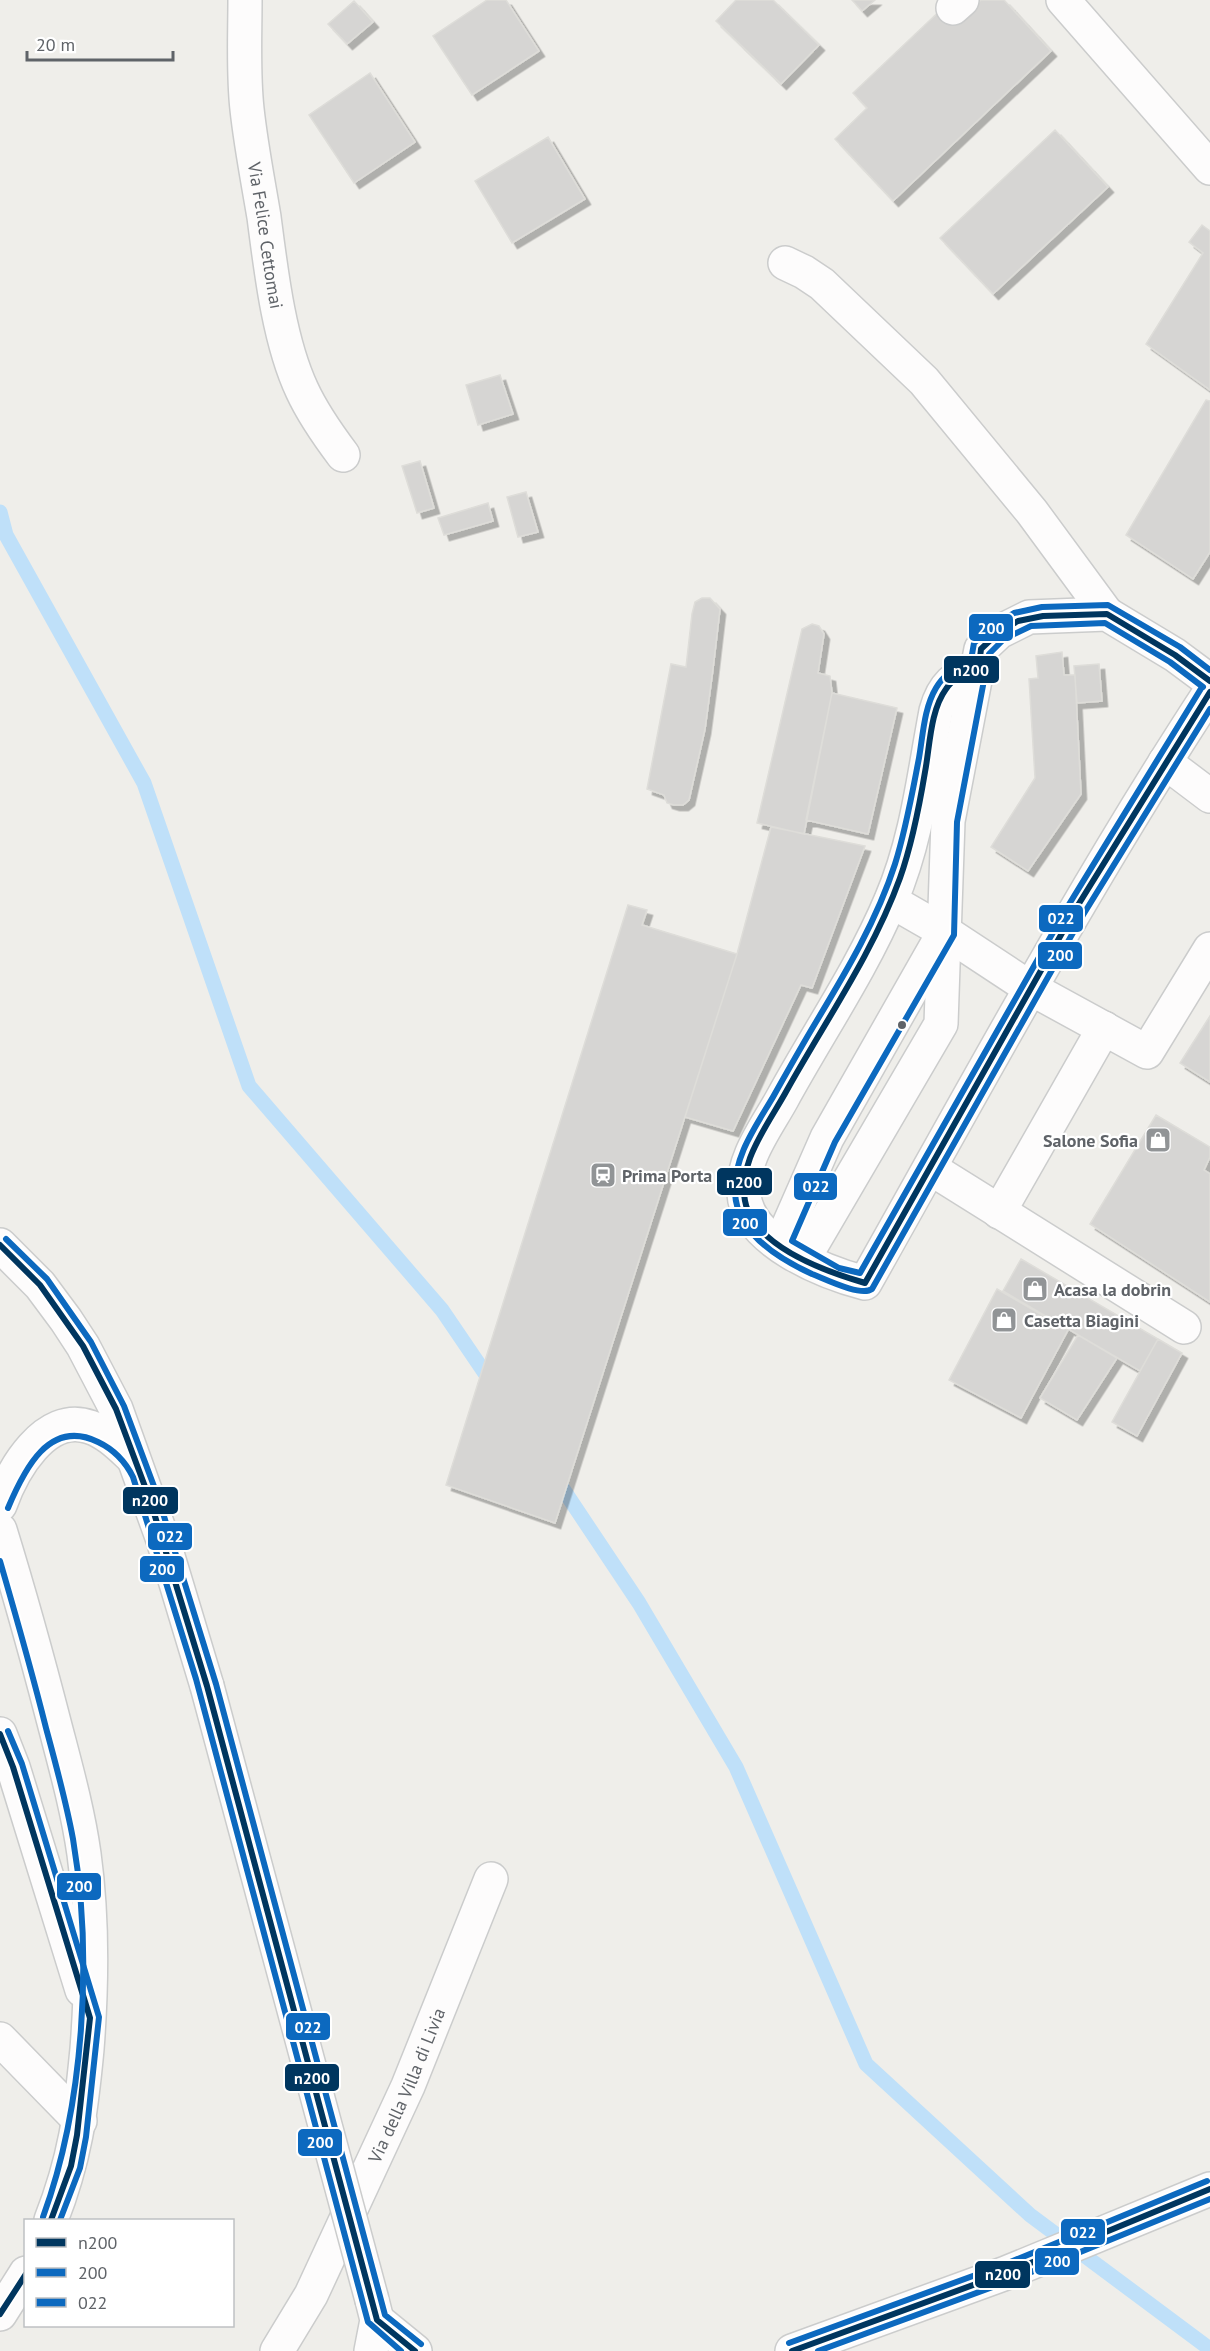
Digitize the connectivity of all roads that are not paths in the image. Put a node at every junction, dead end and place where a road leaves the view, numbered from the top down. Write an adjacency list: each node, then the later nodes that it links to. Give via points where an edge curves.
1 (245, 0): 5 (street, Via Felice Cettomai, via 247,108 280,312 302,389)
2 (1063, 0): 3 (street)
3 (1210, 168)
4 (784, 263): 6 (street, via 822,285 924,381 1032,512)
5 (344, 456)
6 (1107, 614): 7 (street, via 1042,616 1018,621 981,649); 8 (street)
7 (979, 666): 12 (street, via 959,674 939,699 911,842); 13 (street, via 948,821)
8 (1210, 681)
9 (1210, 692): 10 (street)
10 (1165, 762): 11 (street); 15 (street)
11 (1210, 796)
12 (891, 901): 13 (street); 20 (street, via 747,1164 747,1210 754,1223)
13 (945, 932): 15 (street); 20 (street, via 828,1138); 20 (street, via 941,1024)
14 (1210, 949): 16 (street, via 1147,1052)
15 (1030, 988): 16 (street); 17 (street)
16 (1104, 1028): 18 (street)
17 (930, 1168): 18 (street); 20 (street, via 865,1283 836,1276)
18 (999, 1212): 21 (street)
19 (0, 1245): 22 (street, via 40,1285 83,1346 116,1409)
20 (792, 1252)
21 (1184, 1327)
22 (132, 1457): 23 (street, via 89,1426 63,1427 41,1439 19,1462); 34 (street, bridge, via 160,1530 207,1686)
23 (0, 1505)
24 (0, 1530): 27 (street, via 64,1760 84,1853 91,1939)
25 (0, 1734): 27 (street)
26 (491, 1879): 36 (street, Via della Villa di Livia, via 408,2086 311,2295)
27 (90, 2018): 29 (street)
28 (0, 2039): 29 (street)
29 (80, 2121): 31 (street, via 71,2166)
30 (1210, 2189): 35 (street, via 1016,2269)
31 (51, 2219)
32 (24, 2276): 33 (street)
33 (0, 2314)
34 (373, 2324): 37 (street); 38 (street)
35 (796, 2350)
36 (277, 2351)
37 (396, 2351)
38 (415, 2351)

